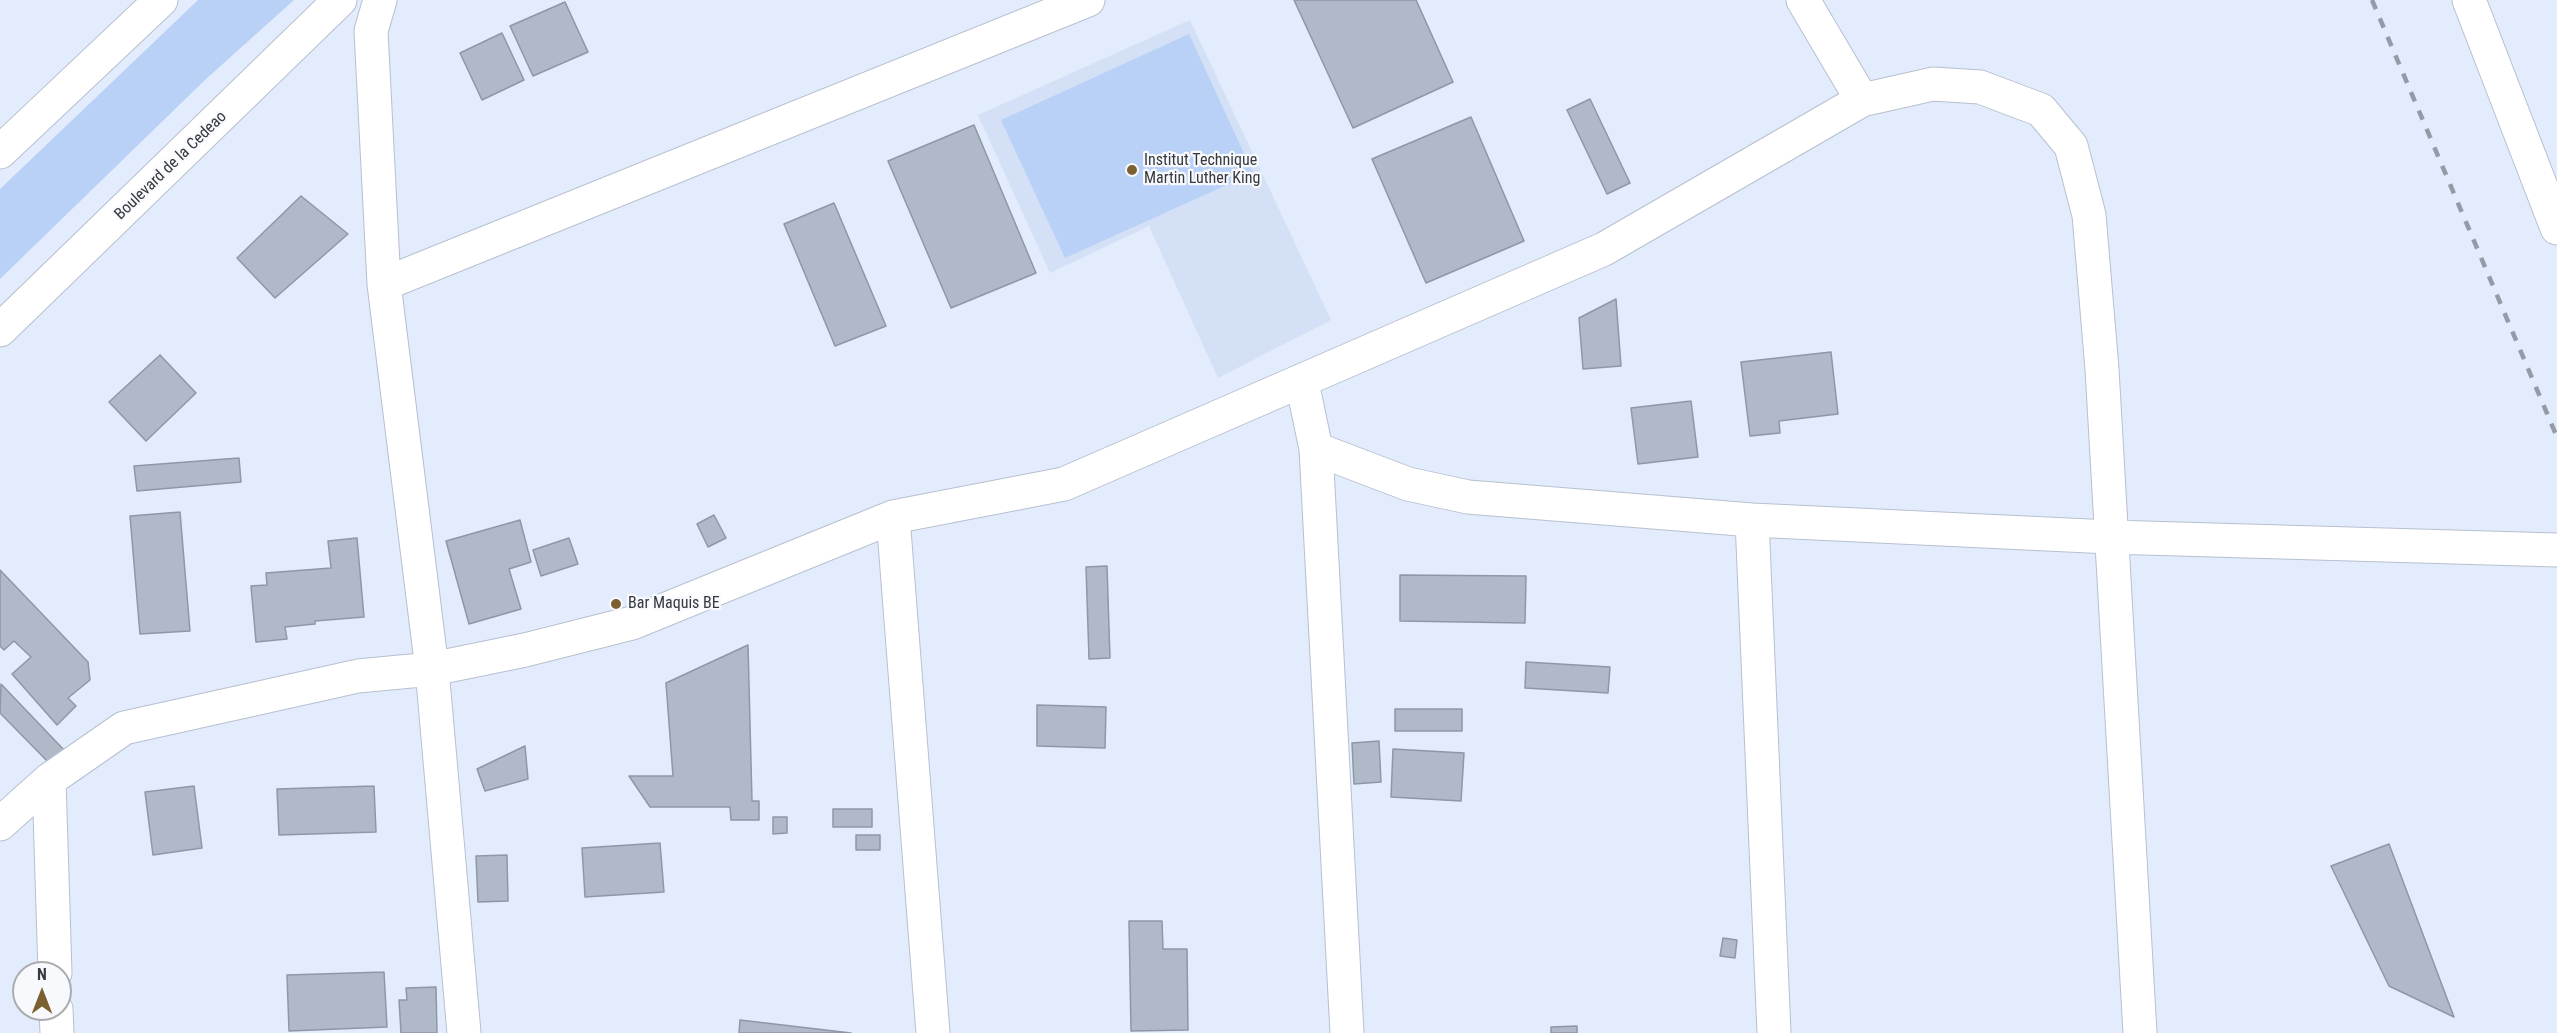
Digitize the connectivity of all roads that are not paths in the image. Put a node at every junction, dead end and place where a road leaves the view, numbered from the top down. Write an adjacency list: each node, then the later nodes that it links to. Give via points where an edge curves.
1 (161, 0): 8 (street)
2 (340, 0): 11 (street, Boulevard de la Cedeao)
3 (380, 0): 10 (street, via 371,31)
4 (1088, 0): 10 (street)
5 (1803, 0): 7 (street)
6 (2469, 0): 9 (street)
7 (1862, 100): 12 (street, via 1604,249); 16 (street, via 1933,84 1980,87 2041,110 2071,146 2089,215)
8 (0, 152)
9 (2557, 228)
10 (384, 284): 18 (street)
11 (0, 330)
12 (1302, 382): 13 (street); 14 (street, via 1064,484)
13 (1316, 449): 15 (street, via 1408,484 1468,497); 24 (street)
14 (893, 517): 18 (street, via 632,623); 23 (street)
15 (1752, 520): 16 (street); 25 (street)
16 (2110, 537): 17 (street); 26 (street)
17 (2557, 550)
18 (432, 669): 19 (street, via 358,676 123,728); 22 (street)
19 (49, 780): 20 (street); 21 (street)
20 (0, 824)
21 (55, 961)
22 (464, 1033)
23 (933, 1033)
24 (1347, 1033)
25 (1774, 1033)
26 (2140, 1033)

